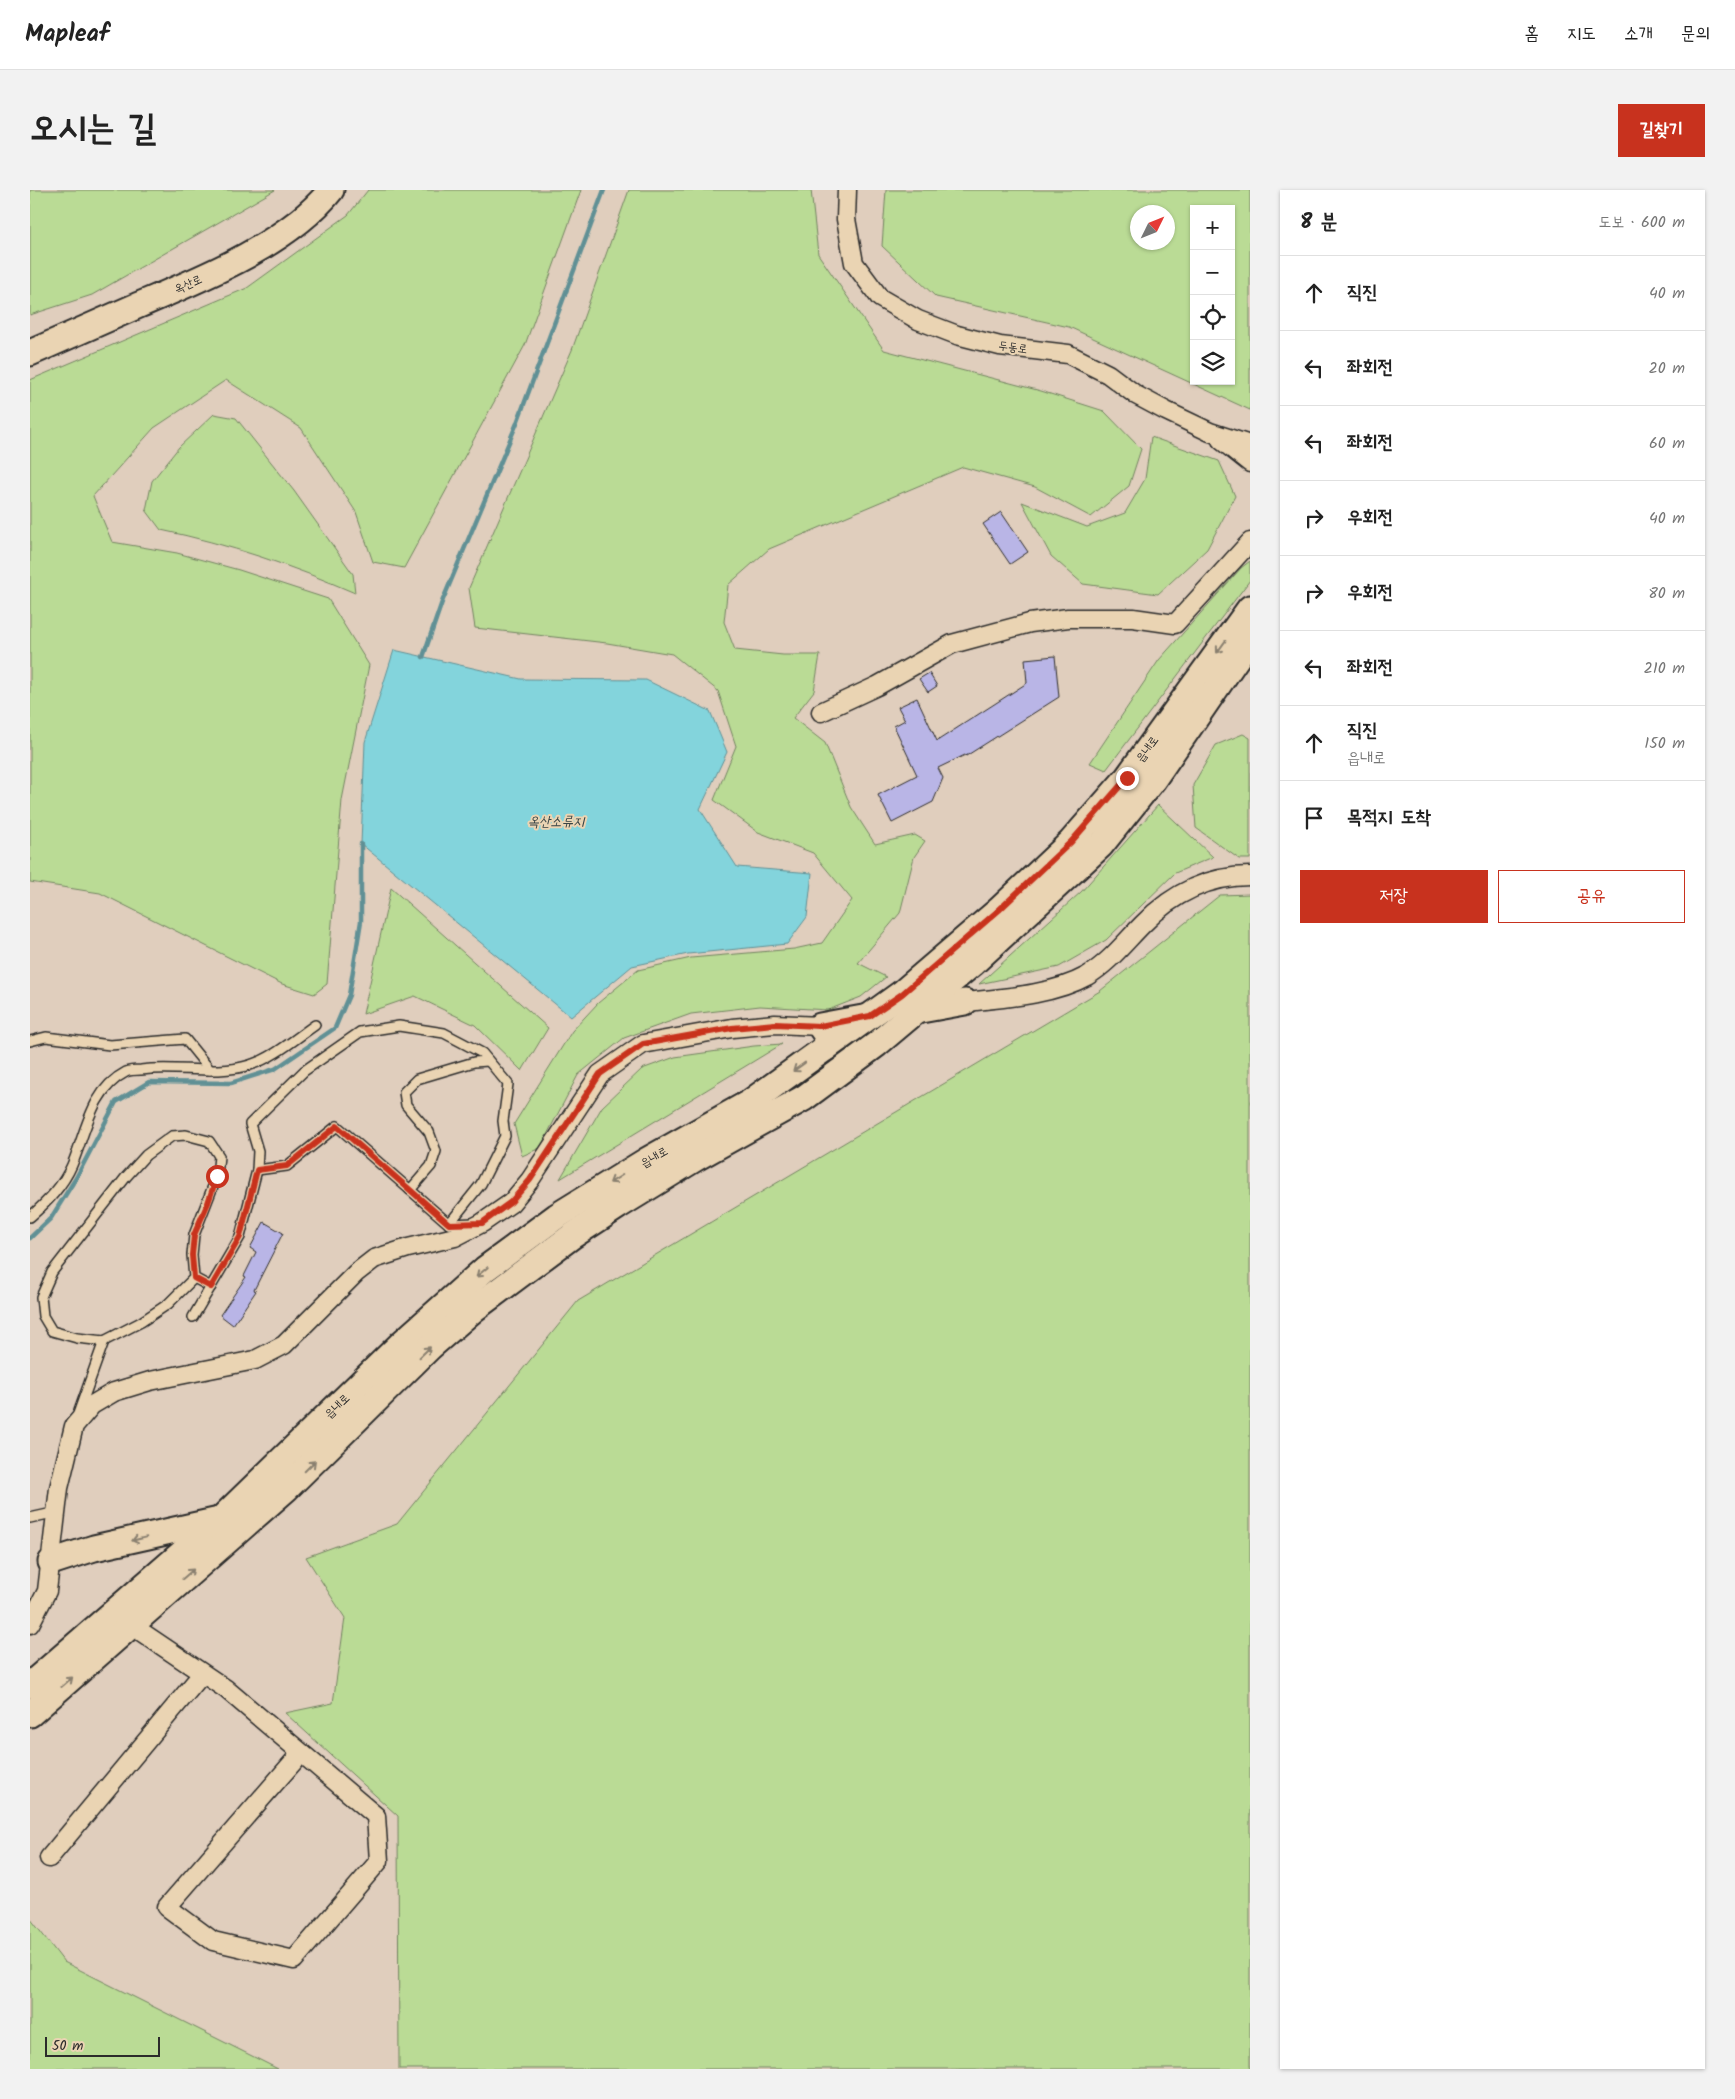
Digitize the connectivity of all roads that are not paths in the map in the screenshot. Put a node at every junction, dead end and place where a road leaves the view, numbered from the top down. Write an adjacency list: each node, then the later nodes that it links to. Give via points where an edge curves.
1 (331, 190): 3 (street, 옥산로, via 302,218 231,265)
2 (847, 190): 4 (street, 두동로, via 846,220 854,263 880,298 918,320 957,335 1000,346 1068,354 1108,374 1136,395)
3 (30, 353)
4 (1210, 432): 5 (street, 두동로); 6 (street)
5 (1250, 445)
6 (1250, 463)
7 (1250, 542): 10 (street, via 1176,624 1133,618 1068,618 1030,623 952,644 877,686)
8 (1250, 608): 16 (street, 읍내로, one-way to 16, via 1127,778 1071,842 902,994 870,1016)
9 (1250, 639): 12 (street, 읍내로, via 1153,780 1101,844)
10 (821, 712)
11 (1250, 876): 13 (street, via 1232,876 1183,891 1162,906 1125,944 1087,976 1043,992)
12 (948, 984): 13 (street); 14 (street, 읍내로)
13 (965, 1002): 14 (street)
14 (919, 1010): 35 (street, 읍내로, one-way to 14, via 287,1488 430,1347 474,1309 618,1206 804,1098)
15 (315, 1025): 19 (lane, via 250,1065)
16 (823, 1037): 23 (street, via 775,1024 643,1044 600,1074 530,1180 511,1202); 32 (street, 읍내로, one-way to 32, via 749,1103 646,1160 557,1216 485,1269 403,1342)
17 (30, 1041): 19 (lane, via 46,1037 110,1045 185,1039)
18 (488, 1061): 20 (lane, via 482,1053 444,1033 399,1026 360,1032 304,1071 250,1124 258,1151); 21 (lane, via 417,1079 404,1092 406,1105 429,1132 436,1151 431,1166); 24 (lane, via 508,1084 502,1121 505,1136 481,1184)
19 (210, 1070): 22 (lane, via 154,1068 127,1072 102,1091 84,1128 72,1166 51,1199)
20 (257, 1170): 21 (lane, via 287,1166 337,1126); 26 (lane, via 240,1237)
21 (410, 1190): 24 (lane)
22 (30, 1217)
23 (482, 1223): 24 (lane); 29 (street, via 455,1237 374,1259 284,1345 255,1360 150,1381 114,1392 92,1405)
24 (449, 1224)
25 (194, 1278): 26 (lane); 28 (lane, via 168,1304); 28 (lane, via 194,1235 214,1185 219,1156 209,1141 186,1135 172,1136 146,1155 126,1177 52,1272 40,1297 43,1316 52,1331)
26 (211, 1287): 27 (lane)
27 (193, 1317)
28 (104, 1341): 29 (lane)
29 (74, 1426): 30 (street, via 59,1488)
30 (57, 1512): 31 (lane); 33 (street)
31 (30, 1518)
32 (220, 1520): 33 (street, one-way to 33, via 94,1548); 37 (street, 읍내로)
33 (51, 1562): 34 (street, via 47,1590)
34 (30, 1624)
35 (131, 1625): 36 (street); 38 (street, 읍내로, one-way to 35)
36 (202, 1674): 39 (street, via 226,1689); 40 (street)
37 (30, 1685)
38 (30, 1714)
39 (301, 1753): 39 (street, via 376,1816 379,1861 294,1960 213,1941 167,1907)
40 (48, 1858)

